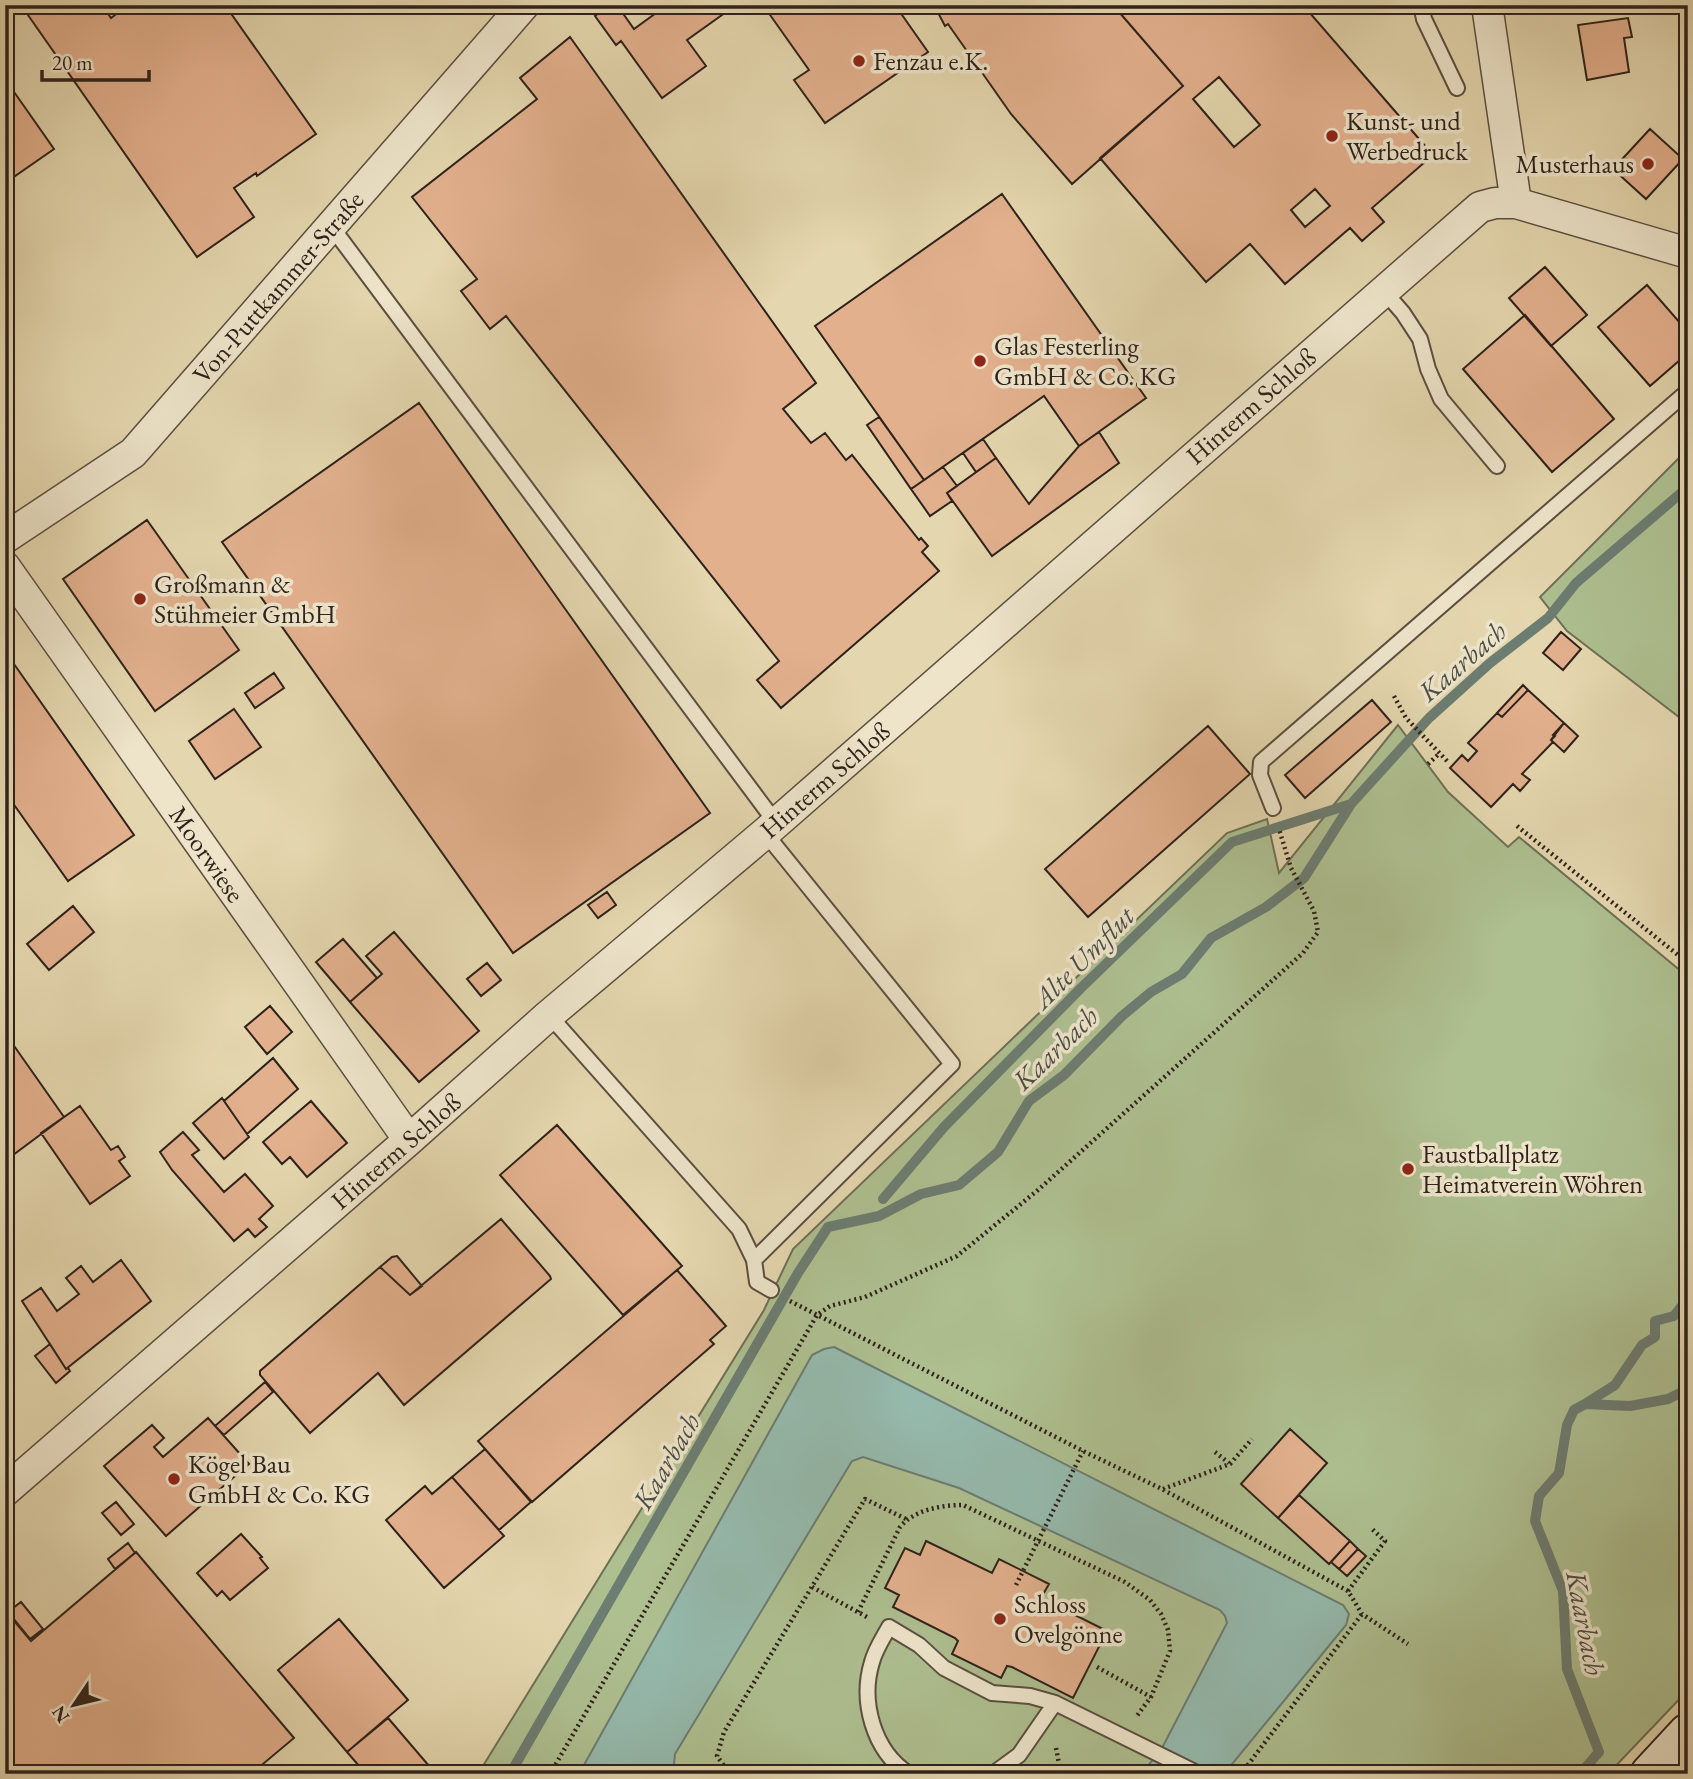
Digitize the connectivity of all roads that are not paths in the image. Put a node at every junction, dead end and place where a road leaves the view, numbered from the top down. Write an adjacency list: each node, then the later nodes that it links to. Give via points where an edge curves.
1 (524, 5): 6 (street, Von-Puttkammer-Straße)
2 (1421, 5): 4 (lane)
3 (1487, 5): 5 (street)
4 (1457, 88)
5 (1516, 203): 7 (street, Hinterm Schloß); 8 (street, Hinterm Schloß, via 1479,206)
6 (331, 226): 11 (street, Von-Puttkammer-Straße, via 133,453); 14 (lane)
7 (1688, 253)
8 (1383, 290): 10 (lane, via 1420,339 1441,399); 14 (street, Hinterm Schloß)
9 (1688, 391): 13 (lane, via 1261,762 1260,775)
10 (1497, 466)
11 (5, 538)
12 (5, 567): 16 (street, Moorwiese)
13 (1273, 808)
14 (770, 828): 15 (street, Hinterm Schloß); 17 (lane, via 952,1064)
15 (549, 1015): 16 (street, Hinterm Schloß); 17 (lane, via 739,1229)
16 (409, 1140): 19 (street, Hinterm Schloß)
17 (754, 1260): 18 (lane, via 757,1282)
18 (771, 1290)
19 (5, 1491)
20 (1055, 1703): 22 (lane, via 992,1693 944,1668 889,1627 872,1662 867,1697 882,1745); 23 (lane, via 1019,1755); 24 (lane)
21 (1688, 1733): 25 (main road)
22 (909, 1774)
23 (993, 1774)
24 (1199, 1774)
25 (1650, 1774)

